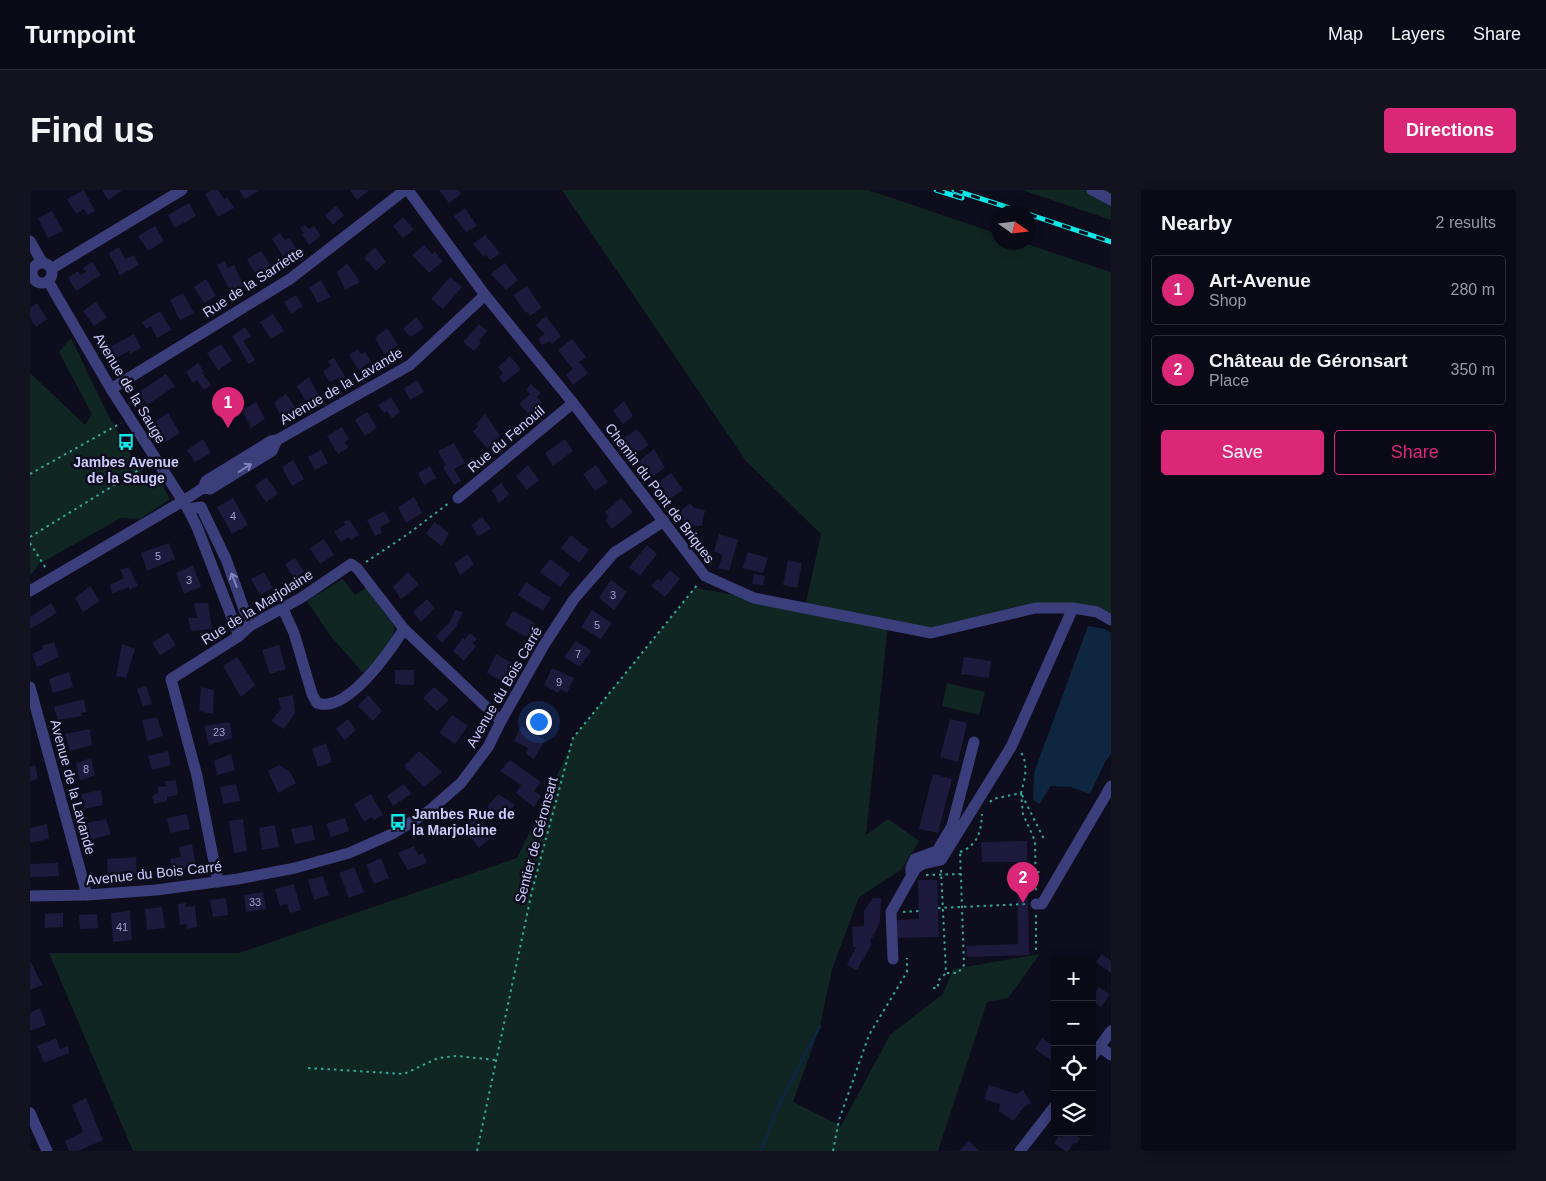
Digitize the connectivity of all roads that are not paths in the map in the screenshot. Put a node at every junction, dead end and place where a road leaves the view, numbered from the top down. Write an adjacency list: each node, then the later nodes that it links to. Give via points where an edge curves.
1 (182, 190): 6 (street)
2 (407, 190): 8 (street, Chemin du Pont de Briques); 9 (street, Rue de la Sarriette, via 290,279)
3 (1092, 190): 4 (street)
4 (1111, 200)
5 (30, 241): 6 (street, Avenue de la Sauge)
6 (42, 266): 7 (street, via 32,269); 9 (street, Avenue de la Sauge)
7 (32, 280)
8 (485, 295): 10 (street, Chemin du Pont de Briques); 12 (street, Avenue de la Lavande, via 410,365 277,440 272,451 210,489 203,488)
9 (111, 388): 12 (street, Avenue de la Sauge)
10 (572, 403): 11 (street, Rue du Fenouil); 13 (street, Chemin du Pont de Briques)
11 (458, 498)
12 (185, 505): 14 (street, Avenue de la Lavande); 18 (street, one-way to 12, via 226,559 201,507); 20 (street, Avenue de la Sauge, via 197,527)
13 (664, 521): 15 (street, Chemin du Pont de Briques, via 705,576 754,598 931,633 1035,608); 22 (street, Avenue du Bois Carré, via 614,553 574,599)
14 (30, 591)
15 (1073, 608): 17 (street, Chemin du Pont de Briques, via 1097,612); 25 (street, via 1011,747 941,860 924,864)
16 (284, 609): 18 (street, Rue de la Marjolaine); 19 (street, Rue de la Marjolaine, via 351,564); 19 (street, via 312,694 317,703 323,705 346,696 368,678)
17 (1111, 620)
18 (250, 626): 20 (street, Rue de la Marjolaine)
19 (404, 629): 22 (street)
20 (239, 636): 26 (street, Rue de la Marjolaine, via 171,679 197,776)
21 (30, 687): 27 (street, Avenue de la Lavande)
22 (501, 721): 26 (street, Avenue du Bois Carré, via 488,747 461,783 429,811 392,834 349,853 295,868)
23 (974, 742): 25 (street, via 952,826 937,851 916,858)
24 (1111, 786): 29 (street, via 1042,904)
25 (911, 875): 30 (street, via 891,912)
26 (218, 882): 27 (street, Avenue du Bois Carré)
27 (87, 895): 28 (street, Avenue du Bois Carré)
28 (30, 896)
29 (1036, 904)
30 (893, 959)
31 (1111, 1031): 32 (street)
32 (1100, 1047): 33 (street); 34 (street)
33 (1096, 1052)
34 (1111, 1055)
35 (1051, 1111): 38 (street)
36 (30, 1113): 37 (street)
37 (47, 1151)
38 (1020, 1151)

